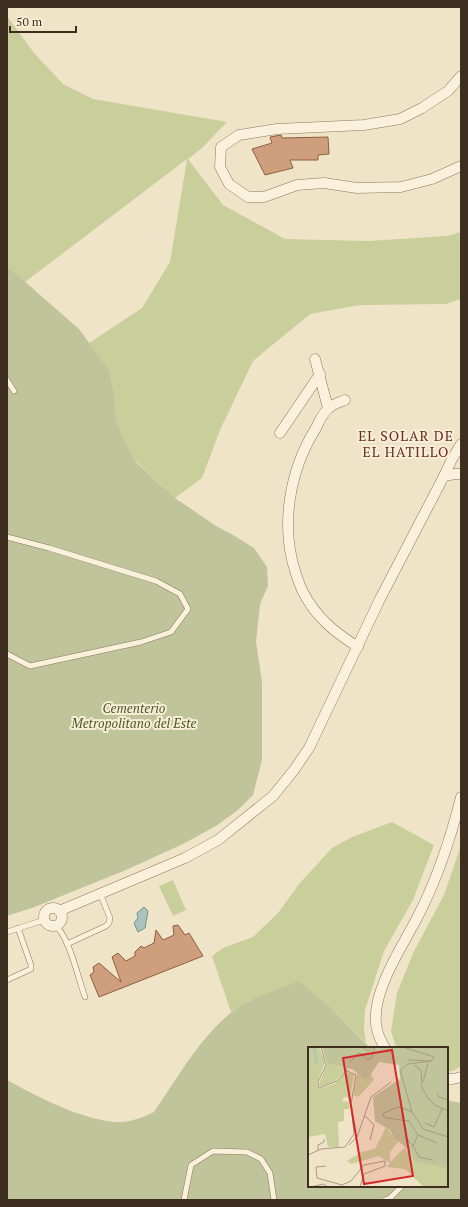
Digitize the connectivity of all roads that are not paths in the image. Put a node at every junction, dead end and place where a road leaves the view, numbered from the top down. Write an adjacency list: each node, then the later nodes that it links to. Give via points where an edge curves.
1 (461, 76): 2 (street, via 448,91 400,119 364,125 277,129 239,135 221,147 220,168 229,184 248,197 264,197 279,190 304,184 324,183 356,188 401,187 432,179)
2 (461, 166)
3 (315, 359): 4 (street)
4 (320, 374): 8 (street); 9 (street)
5 (7, 380): 6 (lane)
6 (14, 391)
7 (345, 400): 8 (street)
8 (328, 408): 14 (street, via 311,436 297,471 289,498 287,531 293,565 302,591 317,615 338,634)
9 (280, 433)
10 (461, 444): 12 (street)
11 (461, 474): 12 (street)
12 (444, 476): 14 (street)
13 (7, 536): 15 (lane, via 156,581 180,594 188,609 172,632 141,642 30,666)
14 (358, 647): 17 (street, via 309,748 273,796 218,840 185,858)
15 (7, 654)
16 (461, 797): 26 (street, via 434,881 379,996 376,1029)
17 (100, 893): 18 (street); 23 (lane, via 110,918 109,923)
18 (59, 911): 19 (street, via 53,908 48,910 44,914); 20 (street, via 62,919)
19 (44, 920): 20 (street, via 47,925); 21 (lane)
20 (56, 926): 23 (lane, via 62,931)
21 (18, 928): 22 (lane); 24 (lane, via 31,969)
22 (7, 932)
23 (67, 944): 25 (lane)
24 (7, 980)
25 (85, 996)
26 (385, 1047)
27 (461, 1076): 28 (street)
28 (448, 1079)
29 (401, 1187): 32 (lane)
30 (184, 1200): 31 (lane, via 191,1165 213,1151 247,1152 261,1159 270,1174)
31 (274, 1200)
32 (385, 1200)

